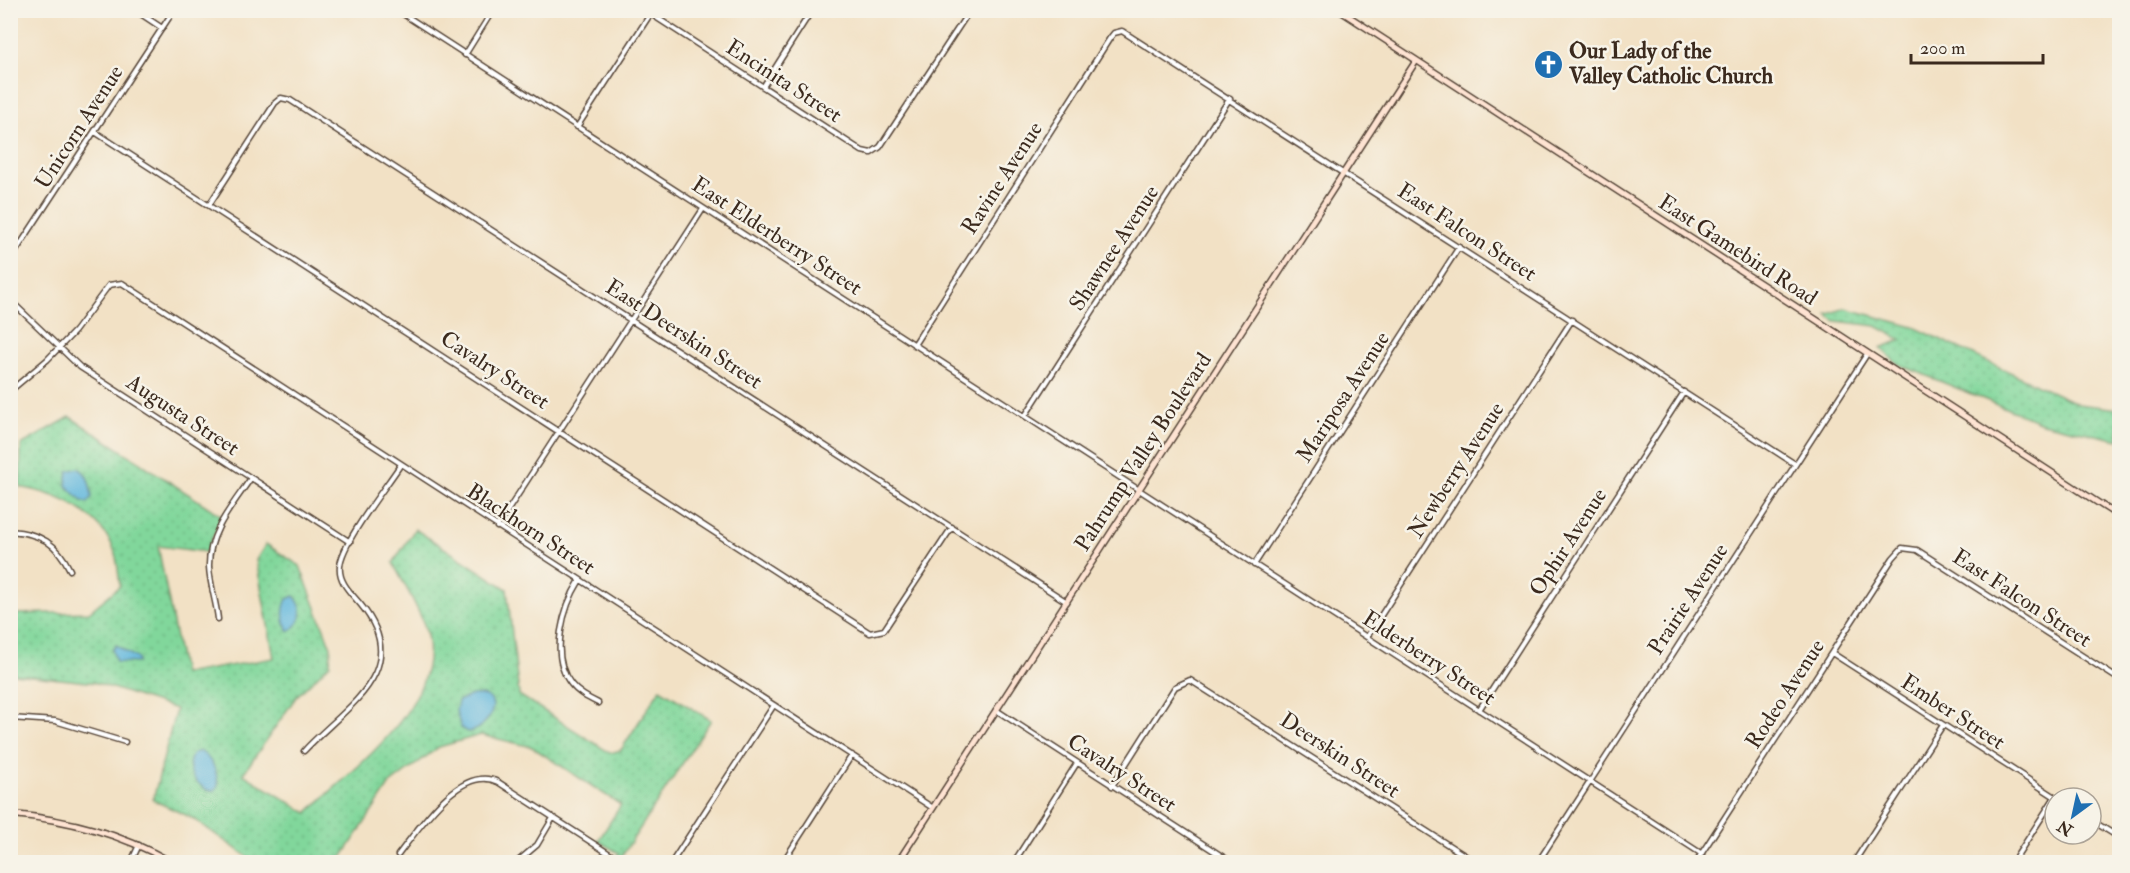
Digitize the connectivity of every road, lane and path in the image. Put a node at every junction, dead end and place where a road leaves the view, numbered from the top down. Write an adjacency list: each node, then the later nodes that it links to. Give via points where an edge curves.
1 (135, 10): 9 (street)
2 (174, 10): 9 (street, Unicorn Avenue)
3 (397, 10): 11 (street, East Elderberry Street)
4 (493, 10): 11 (street)
5 (812, 10): 13 (street)
6 (970, 10): 13 (street, Encinita Street, via 880,147 871,153)
7 (1339, 10): 12 (main road, East Gamebird Road)
8 (652, 12): 13 (street, Encinita Street); 15 (street)
9 (162, 28): 16 (street, Unicorn Avenue)
10 (1120, 31): 14 (street, East Falcon Street); 25 (street, Ravine Avenue, via 1110,38)
11 (465, 54): 15 (street, East Elderberry Street)
12 (1416, 60): 17 (main road, Pahrump Valley Boulevard); 27 (main road, East Gamebird Road)
13 (763, 87)
14 (1230, 98): 17 (street, East Falcon Street); 30 (street, Shawnee Avenue)
15 (577, 127): 19 (street, East Elderberry Street)
16 (95, 132): 18 (street, Cavalry Street); 21 (street, Unicorn Avenue)
17 (1344, 172): 20 (street, East Falcon Street); 35 (main road, Pahrump Valley Boulevard)
18 (209, 205): 23 (street, East Deerskin Street, via 275,103 281,98 290,100); 31 (street, Cavalry Street)
19 (703, 209): 23 (street); 25 (street, East Elderberry Street)
20 (1459, 247): 24 (street, East Falcon Street); 42 (street, Mariposa Avenue)
21 (10, 260)
22 (10, 300): 26 (street, Augusta Street)
23 (631, 320): 31 (street); 38 (street, East Deerskin Street)
24 (1572, 320): 29 (street, East Falcon Street); 47 (street, Newberry Avenue)
25 (914, 345): 30 (street, East Elderberry Street)
26 (59, 349): 28 (street); 32 (street, Blackhorn Street, via 109,285 122,284); 34 (street, Augusta Street, via 104,383)
27 (1867, 354): 33 (street, Prairie Avenue); 36 (main road, East Gamebird Road)
28 (10, 391)
29 (1684, 392): 33 (street, East Falcon Street); 53 (street, Ophir Avenue)
30 (1025, 416): 35 (street, East Elderberry Street)
31 (560, 431): 37 (street); 38 (street, Cavalry Street, via 870,633 878,633 894,617)
32 (400, 464): 37 (street, Blackhorn Street); 40 (street)
33 (1795, 464): 60 (street, Prairie Avenue)
34 (251, 478): 40 (street, Augusta Street); 46 (street, via 212,542 209,567)
35 (1139, 489): 42 (street, Elderberry Street); 45 (main road, Pahrump Valley Boulevard)
36 (2120, 516)
37 (497, 526): 44 (street, Blackhorn Street)
38 (952, 527): 45 (street, East Deerskin Street)
39 (10, 531): 43 (street, via 46,540)
40 (350, 542): 57 (street, via 341,560 340,575 376,629 379,664 362,696)
41 (1905, 547): 48 (street, Rodeo Avenue, via 1893,558); 49 (street, East Falcon Street, via 1917,550)
42 (1254, 565): 47 (street, Elderberry Street)
43 (70, 570)
44 (580, 580): 50 (street, via 562,618 562,659 572,686); 51 (street, Blackhorn Street)
45 (1067, 602): 52 (main road, Pahrump Valley Boulevard)
46 (218, 619)
47 (1367, 638): 53 (street, Elderberry Street)
48 (1832, 653): 55 (street, Ember Street); 70 (street, Rodeo Avenue)
49 (2120, 680)
50 (598, 703)
51 (774, 705): 58 (street, Blackhorn Street); 77 (street)
52 (996, 710): 59 (street, Cavalry Street); 63 (main road, Pahrump Valley Boulevard)
53 (1479, 710): 60 (street, Elderberry Street)
54 (10, 718): 56 (street, via 55,721)
55 (1943, 725): 62 (street, Ember Street); 85 (street)
56 (125, 742)
57 (304, 751)
58 (852, 755): 63 (street, Blackhorn Street); 78 (street)
59 (1077, 763): 61 (street, Cavalry Street); 72 (street)
60 (1590, 782): 70 (street, Elderberry Street); 83 (street, Prairie Avenue)
61 (1112, 786): 81 (street, Cavalry Street); 82 (street, Deerskin Street, via 1171,692 1186,680 1197,682)
62 (2043, 789)
63 (933, 808): 79 (main road, Pahrump Valley Boulevard)
64 (10, 814): 69 (main road, via 89,826)
65 (2043, 817): 86 (street)
66 (553, 818): 71 (street, via 498,782 480,778 461,787 431,811); 75 (street, via 537,845); 76 (street)
67 (2103, 827): 68 (street)
68 (2120, 838)
69 (139, 845): 73 (street); 74 (main road)
70 (1702, 854): 84 (street, Rodeo Avenue)
71 (398, 855)
72 (1015, 860): 80 (street)
73 (131, 862)
74 (171, 862)
75 (517, 862)
76 (622, 862)
77 (672, 862)
78 (783, 862)
79 (898, 862)
80 (1023, 862)
81 (1230, 862)
82 (1475, 862)
83 (1538, 862)
84 (1696, 862)
85 (1854, 862)
86 (2013, 862)

